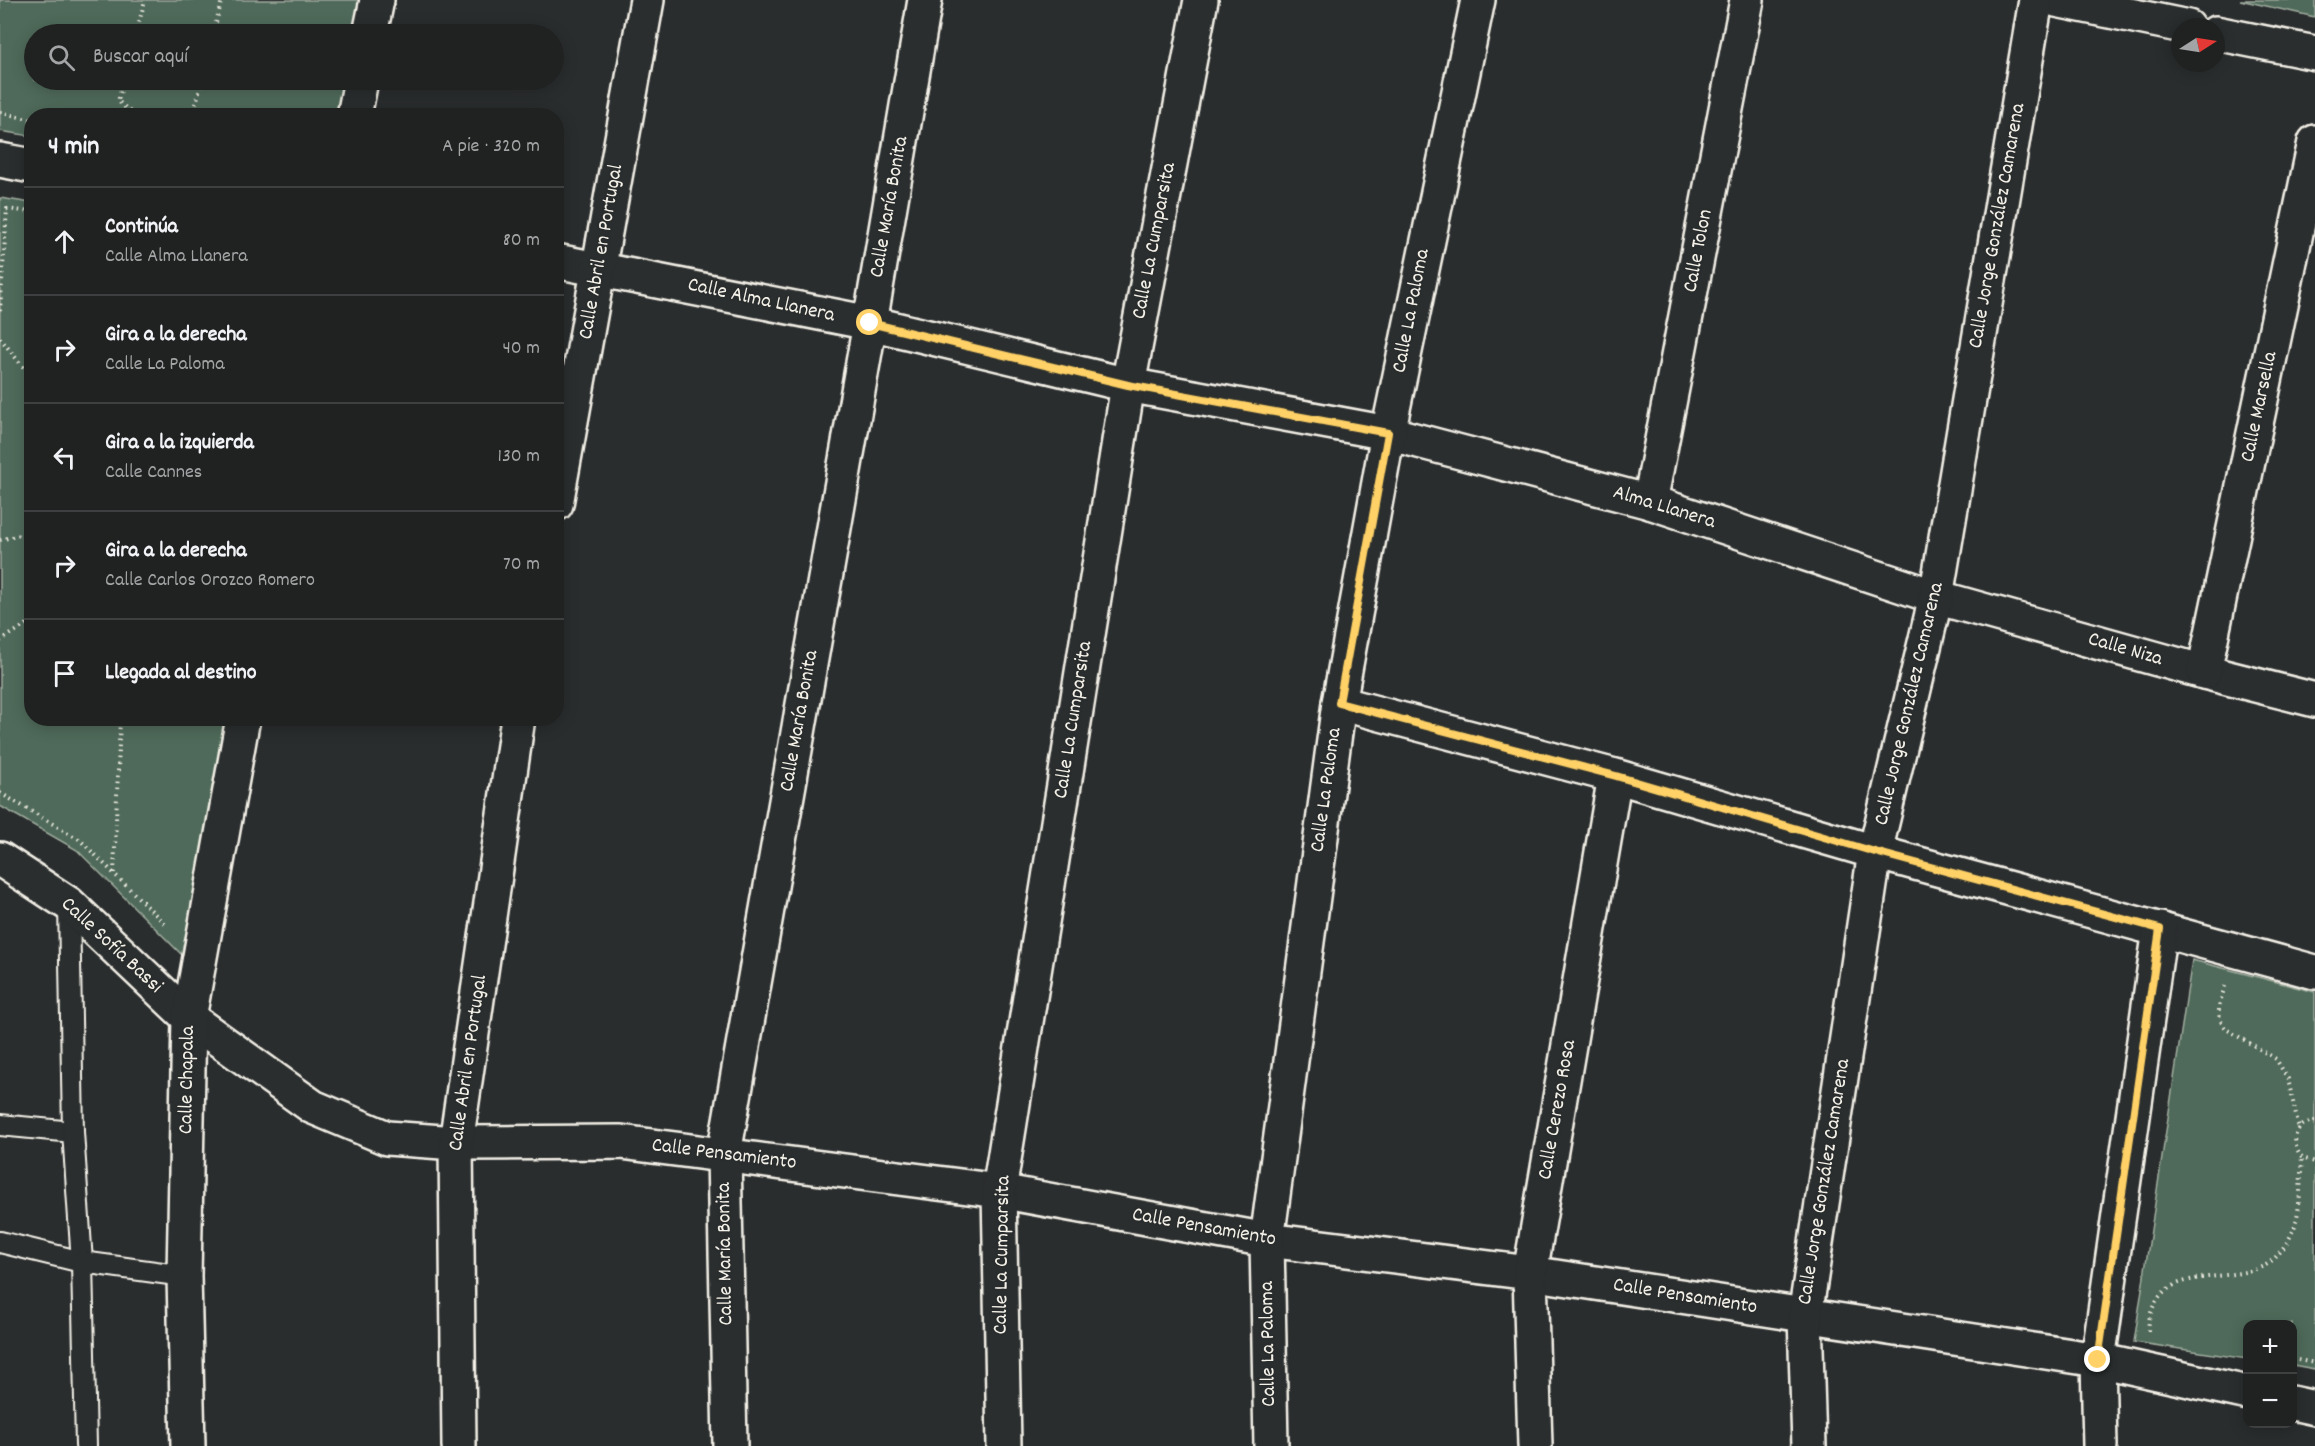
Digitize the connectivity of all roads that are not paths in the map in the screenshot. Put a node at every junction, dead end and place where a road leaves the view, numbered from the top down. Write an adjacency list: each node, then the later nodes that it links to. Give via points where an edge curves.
1 (376, 0): 9 (street)
2 (647, 0): 19 (street, Calle Abril en Portugal)
3 (925, 0): 20 (street, Calle María Bonita)
4 (1201, 0): 21 (street, Calle La Cumparsita)
5 (1478, 0): 22 (street, Calle La Paloma)
6 (1747, 0): 24 (street, Calle Tolon)
7 (2036, 0): 25 (street, Calle Jorge González Camarena)
8 (2056, 0): 10 (street)
9 (372, 24)
10 (2171, 24)
11 (2225, 35): 12 (street)
12 (2315, 53)
13 (359, 90): 14 (street)
14 (356, 108)
15 (2315, 142): 26 (street, Calle Marsella)
16 (0, 160): 17 (street)
17 (24, 164)
18 (564, 262): 19 (street, Calle Alma Llanera)
19 (599, 268): 20 (street, Calle Alma Llanera); 23 (street, Calle Abril en Portugal)
20 (870, 323): 21 (street, Calle Alma Llanera); 41 (street, Calle María Bonita)
21 (1128, 385): 22 (street, Calle Alma Llanera); 42 (street, Calle La Cumparsita)
22 (1388, 433): 24 (street, Alma Llanera); 28 (street, Calle La Paloma)
23 (564, 460)
24 (1650, 502): 25 (street, Alma Llanera)
25 (1936, 597): 26 (street, Calle Niza); 32 (street, Calle Jorge González Camarena)
26 (2204, 672): 27 (street, Calle Niza)
27 (2315, 700)
28 (1339, 703): 31 (street); 43 (street, Calle La Paloma)
29 (242, 726): 37 (street, Calle Chapala)
30 (517, 726): 40 (street, Calle Abril en Portugal)
31 (1616, 776): 32 (street); 46 (street, Calle Cerezo Rosa)
32 (1875, 852): 35 (street); 48 (street, Calle Jorge González Camarena)
33 (0, 859): 34 (street, Calle Sofía Bassi)
34 (69, 903): 37 (street, Calle Sofía Bassi); 39 (lane)
35 (2160, 929): 36 (street); 49 (street)
36 (2315, 972)
37 (189, 1018): 40 (street, Calle Pensamiento, via 322,1112 387,1138); 47 (street, Calle Chapala)
38 (0, 1125): 39 (lane)
39 (74, 1132): 45 (lane)
40 (456, 1143): 41 (street, Calle Pensamiento, via 621,1142); 55 (street, Calle Abril en Portugal)
41 (724, 1154): 42 (street, Calle Pensamiento); 56 (street, Calle María Bonita)
42 (999, 1191): 43 (street, Calle Pensamiento); 57 (street, Calle La Cumparsita)
43 (1267, 1240): 46 (street, Calle Pensamiento); 58 (street, Calle La Paloma)
44 (0, 1242): 45 (lane)
45 (82, 1262): 47 (lane); 53 (lane)
46 (1530, 1273): 48 (street, Calle Pensamiento); 59 (street, Calle Cerezo Rosa)
47 (184, 1276): 54 (street, Calle Chapala)
48 (1804, 1316): 49 (street, Calle Pensamiento); 60 (street, Calle Jorge González Camarena)
49 (2098, 1360): 50 (street, Calle Pensamiento); 61 (street)
50 (2243, 1392)
51 (2297, 1404): 52 (street)
52 (2315, 1408)
53 (86, 1446)
54 (188, 1446)
55 (459, 1446)
56 (730, 1446)
57 (1004, 1446)
58 (1271, 1446)
59 (1535, 1446)
60 (1809, 1446)
61 (2100, 1446)

